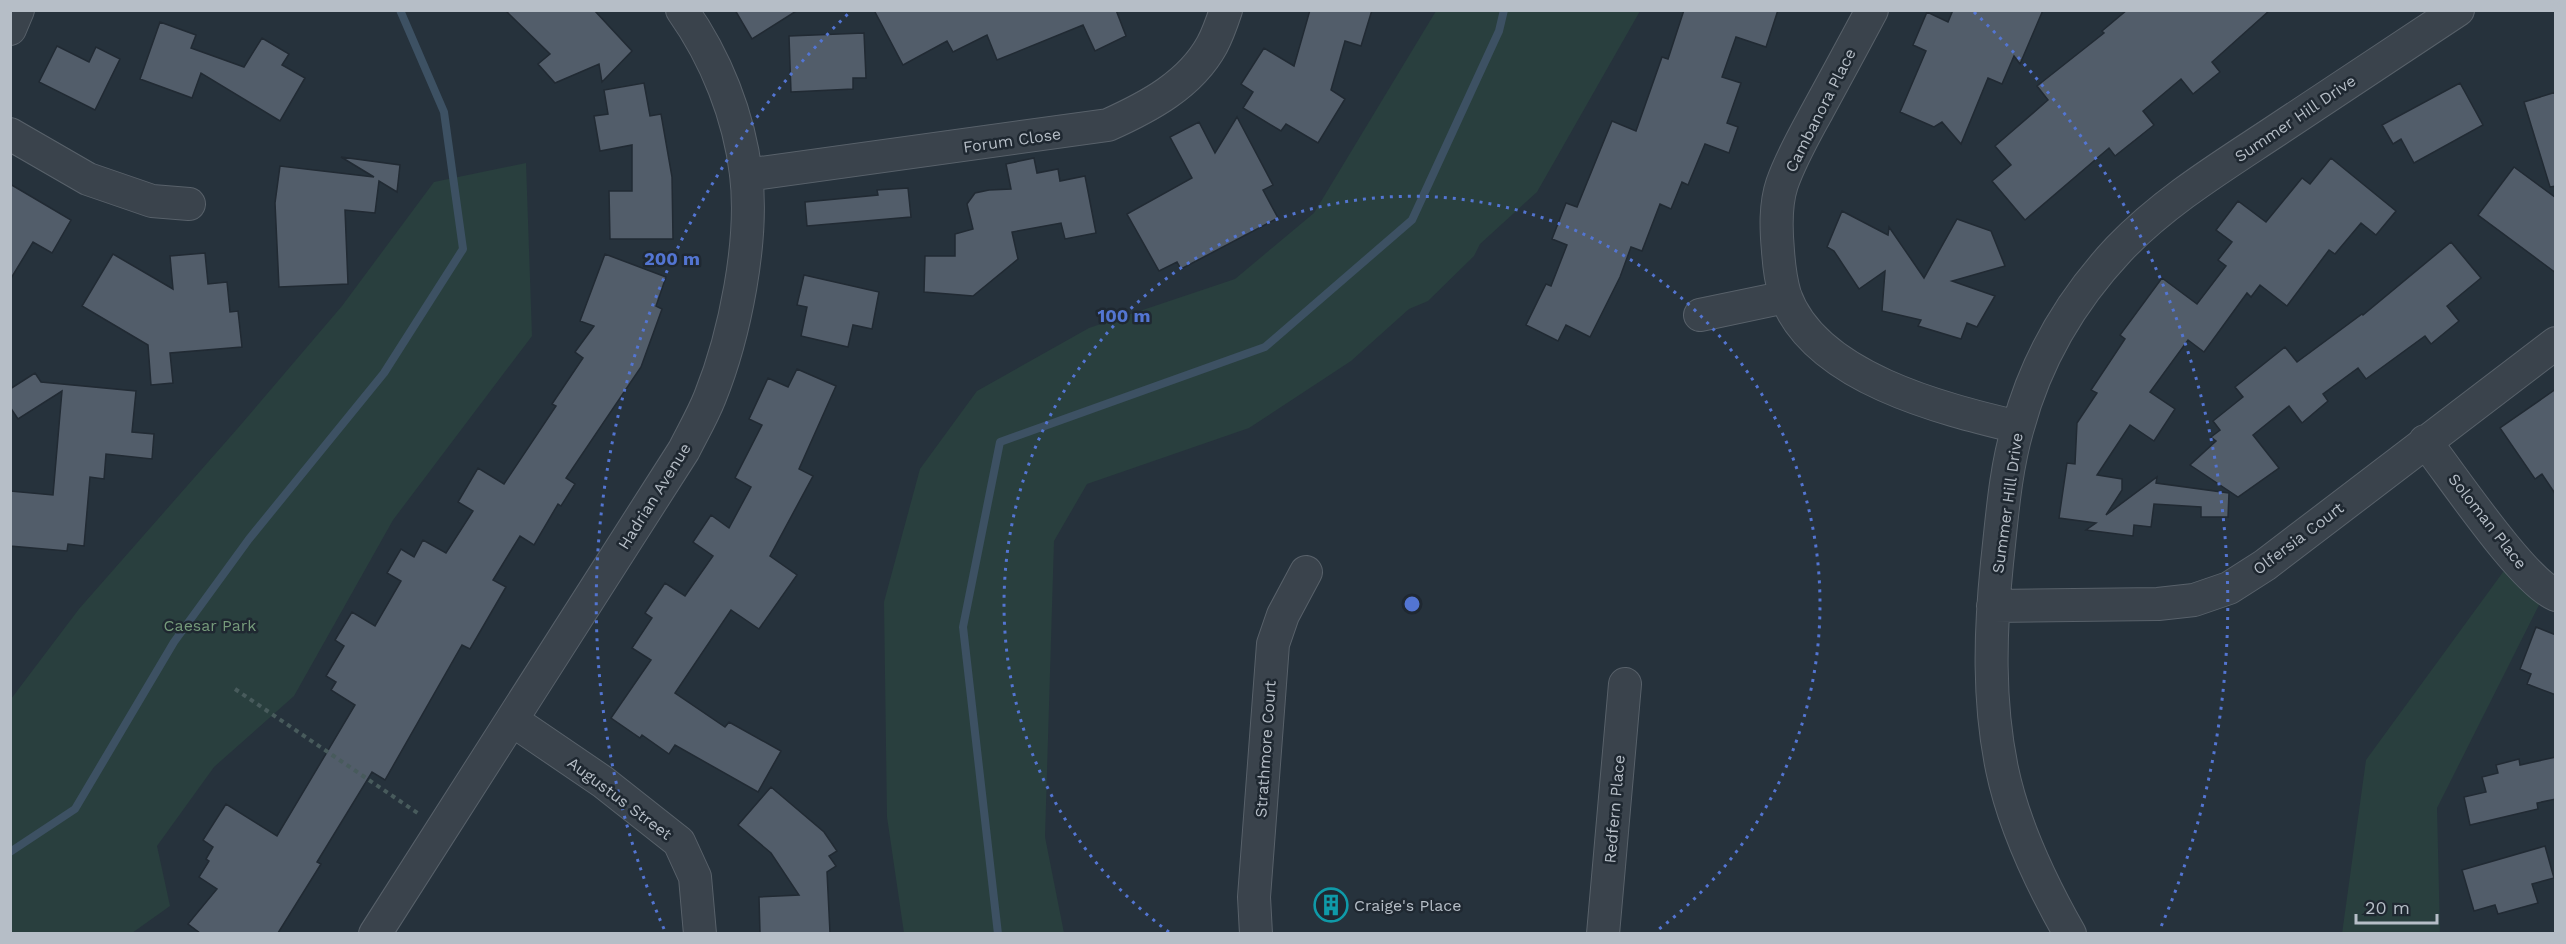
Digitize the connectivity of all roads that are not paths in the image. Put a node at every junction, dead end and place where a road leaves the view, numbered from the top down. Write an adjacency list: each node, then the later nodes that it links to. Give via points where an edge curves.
1 (18, 10): 6 (street)
2 (682, 10): 8 (street, Hadrian Avenue, via 727,95)
3 (1226, 10): 8 (street, Forum Close, via 1212,46 1182,81 1147,108 1108,125)
4 (1872, 10): 10 (street, Cambanora Place, via 1782,185 1775,223)
5 (2458, 10): 13 (street, Summer Hill Drive, via 2206,177 2161,210 2121,247 2061,324)
6 (10, 29)
7 (10, 134): 9 (street, via 88,179 152,201)
8 (746, 175): 19 (street, Hadrian Avenue, via 747,216 736,308 710,398 684,450)
9 (189, 204)
10 (1786, 297): 11 (street); 13 (street, Cambanora Place, via 1803,325 1823,346 1844,365 1874,382 1964,414)
11 (1700, 315)
12 (2556, 343): 14 (street, Olfersia Court)
13 (2018, 427): 17 (street, Summer Hill Drive, via 2003,509)
14 (2425, 441): 16 (street, Soloman Place, via 2514,556 2546,591); 17 (street, Olfersia Court, via 2265,565 2229,588 2194,600 2157,604)
15 (1306, 572): 22 (street, Strathmore Court, via 1273,644 1254,897)
16 (2556, 595)
17 (1993, 606): 24 (street, Summer Hill Drive, via 1993,709 2003,771 2044,888)
18 (1625, 684): 23 (street, Redfern Place)
19 (512, 720): 20 (street, Hadrian Avenue); 21 (street, Augustus Street, via 603,782 678,842 695,877)
20 (375, 933)
21 (700, 933)
22 (1256, 933)
23 (1603, 933)
24 (2070, 933)

